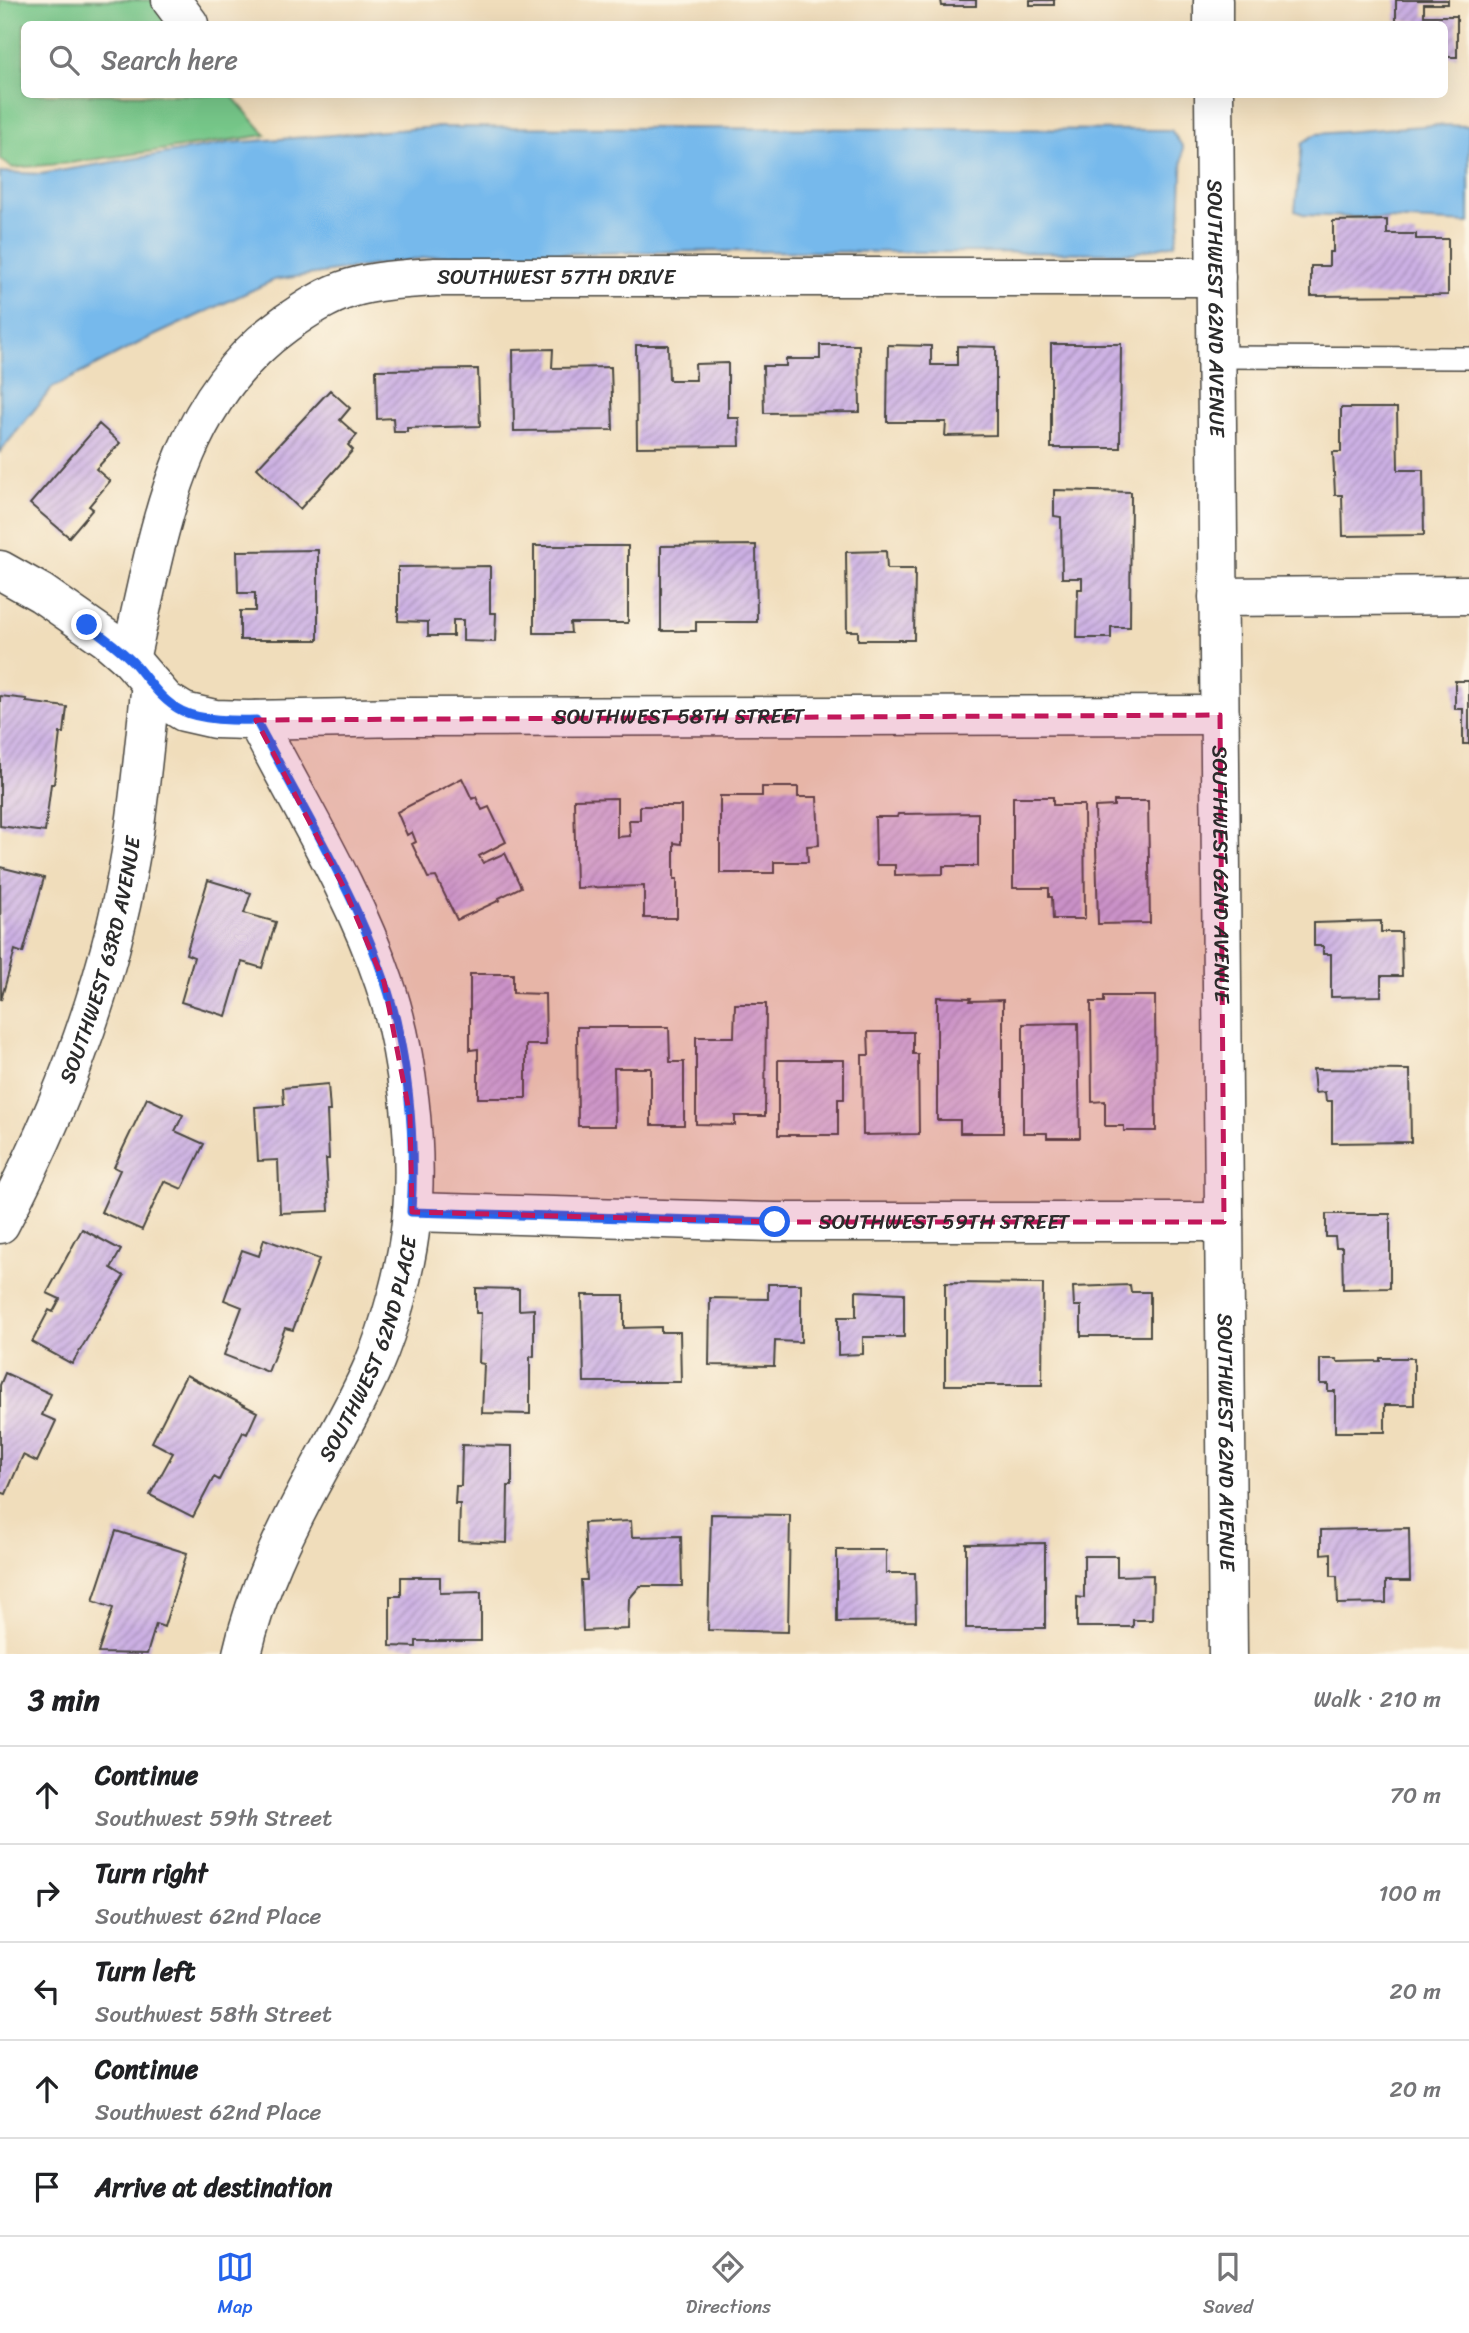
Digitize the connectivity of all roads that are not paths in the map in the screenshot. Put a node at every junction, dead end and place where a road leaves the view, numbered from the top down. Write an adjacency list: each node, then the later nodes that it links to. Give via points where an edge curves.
1 (171, 0): 3 (street)
2 (1213, 0): 4 (street)
3 (187, 21)
4 (1213, 21)
5 (1214, 98): 6 (street, SOUTHWEST 62ND AVENUE)
6 (1216, 277): 7 (street, SOUTHWEST 62ND AVENUE); 12 (street, SOUTHWEST 57TH DRIVE, via 435,277 350,288 272,334 228,379 192,438 161,521)
7 (1216, 357): 8 (lane); 11 (street, SOUTHWEST 62ND AVENUE)
8 (1469, 358)
9 (0, 570): 12 (street, via 107,639)
10 (1469, 595): 11 (street)
11 (1219, 597): 13 (street, SOUTHWEST 62ND AVENUE)
12 (141, 671): 14 (street, SOUTHWEST 58TH STREET, via 166,701 184,712 215,719); 17 (street, SOUTHWEST 63RD AVENUE, via 136,811 106,962 63,1090)
13 (1220, 715): 14 (street, SOUTHWEST 58TH STREET); 16 (street, SOUTHWEST 62ND AVENUE)
14 (256, 720): 15 (street, SOUTHWEST 62ND PLACE, via 344,888 370,944 396,1020 410,1116)
15 (411, 1212): 16 (street, SOUTHWEST 59TH STREET, via 775,1222); 18 (street, SOUTHWEST 62ND PLACE, via 394,1300 374,1364 279,1550)
16 (1224, 1222): 19 (street, SOUTHWEST 62ND AVENUE)
17 (0, 1224)
18 (242, 1654)
19 (1228, 1654)

